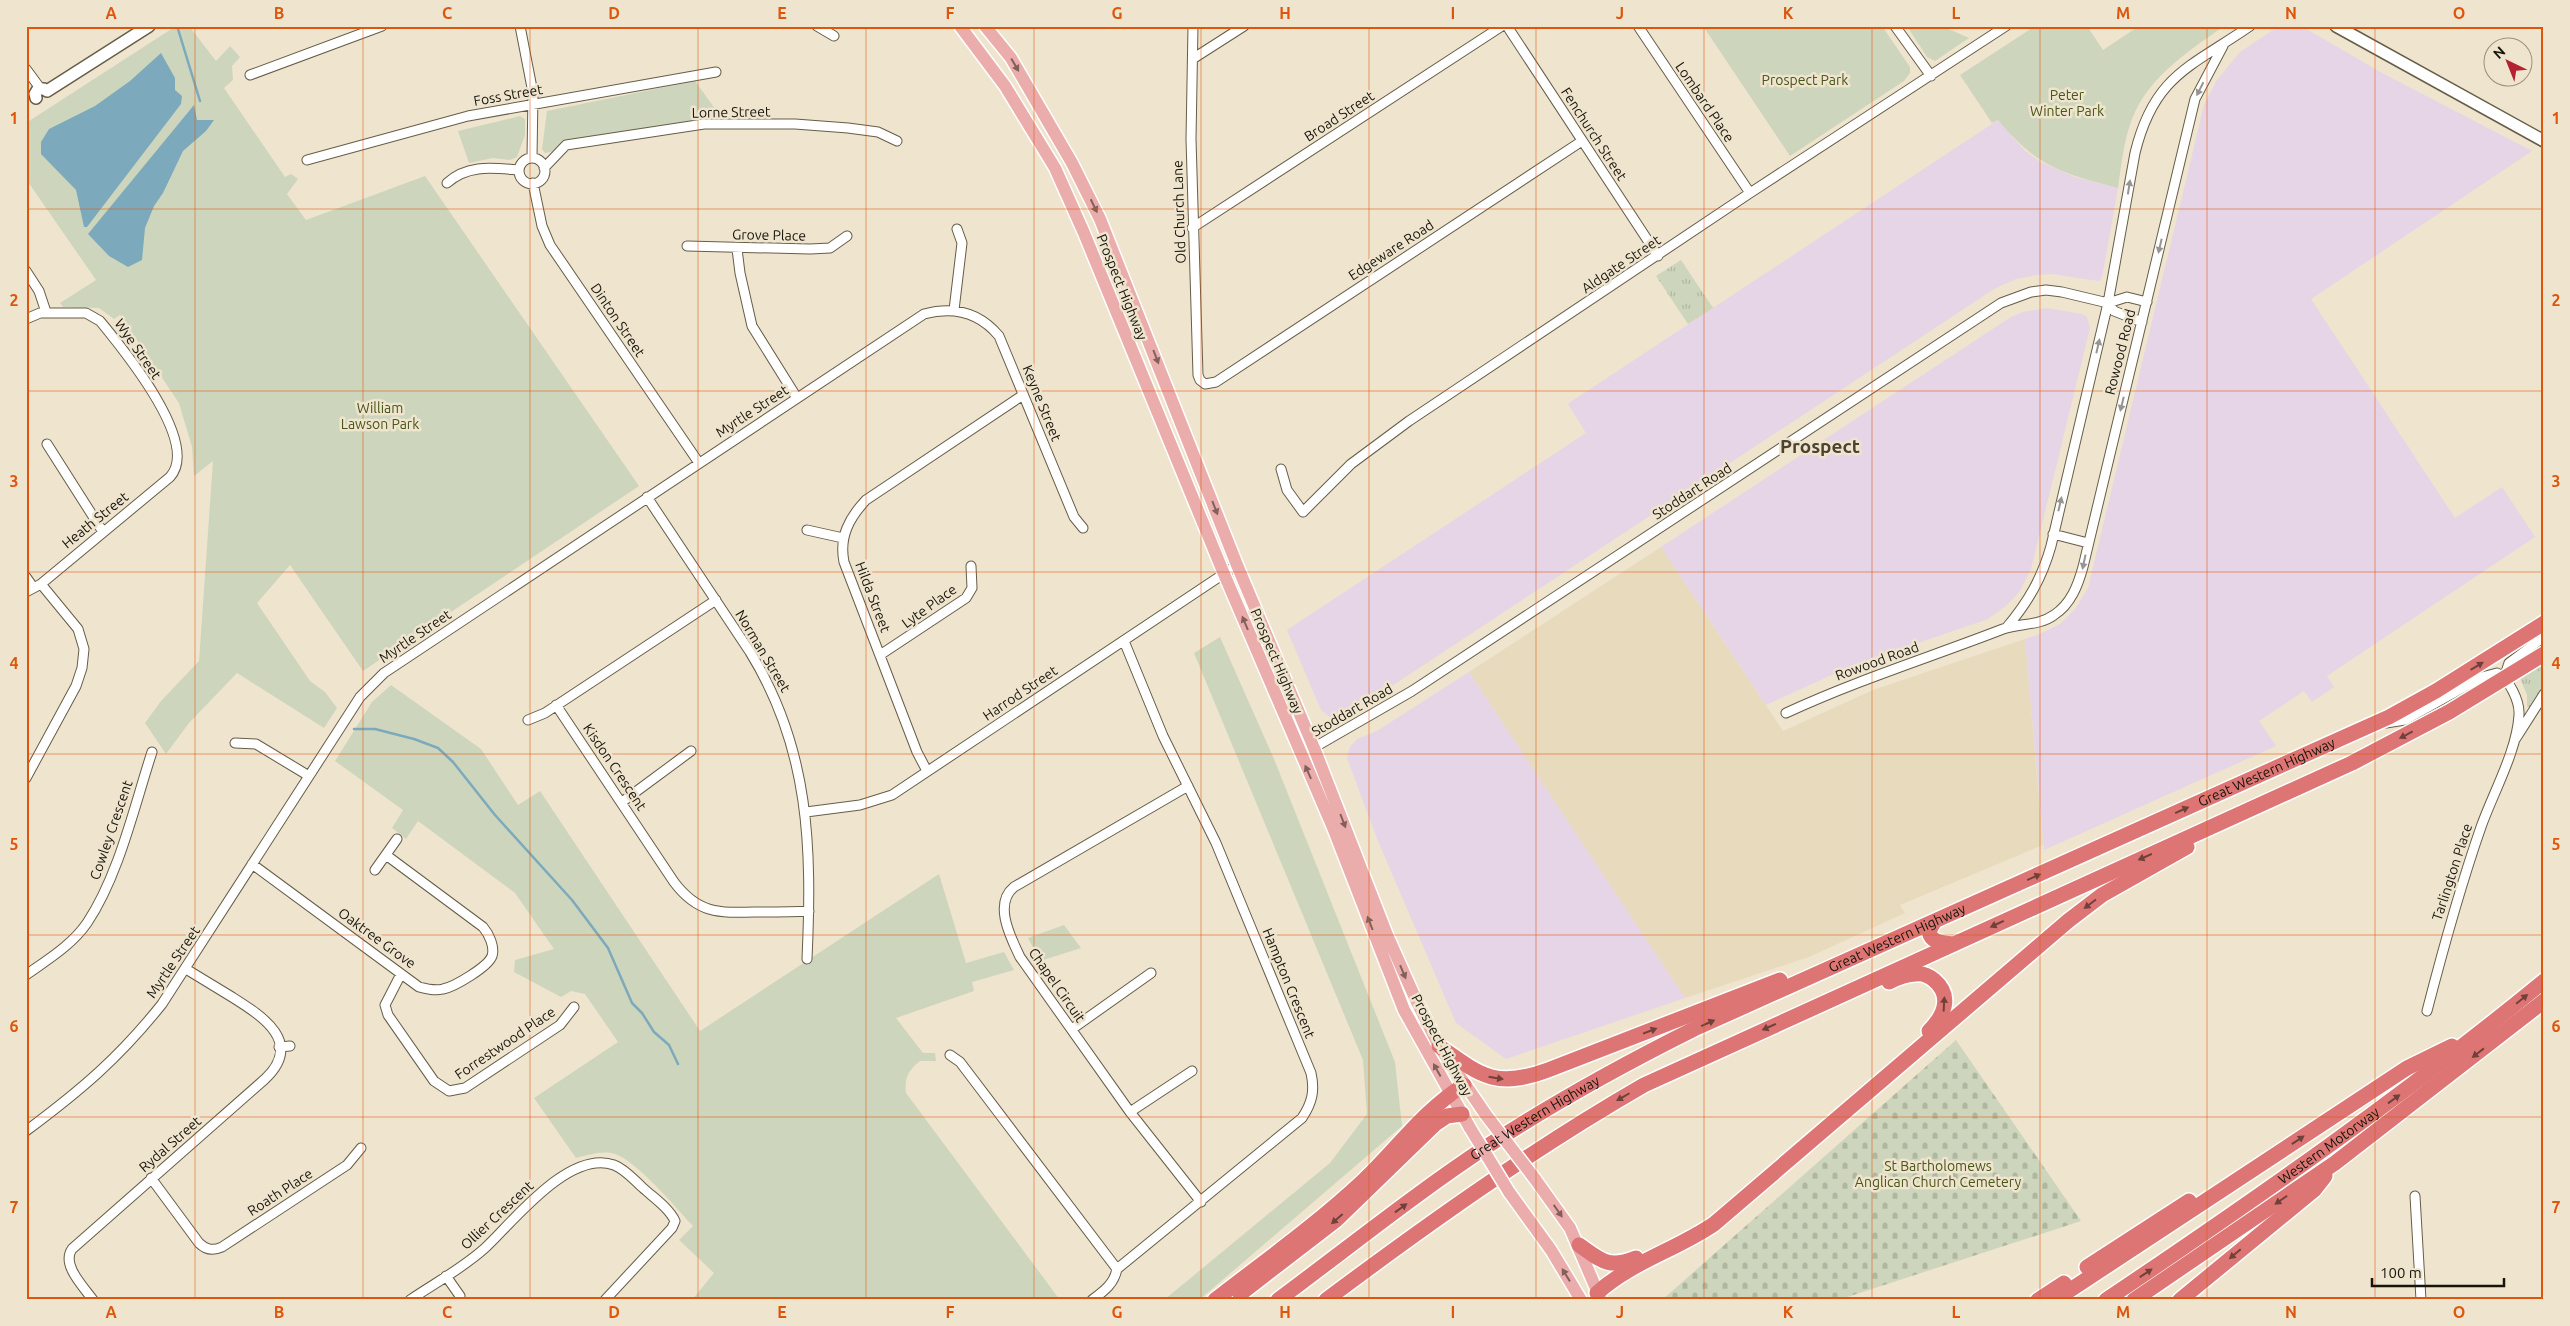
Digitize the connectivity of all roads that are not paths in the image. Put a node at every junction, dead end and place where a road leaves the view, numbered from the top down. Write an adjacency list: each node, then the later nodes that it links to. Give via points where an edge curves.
1 (149, 26): 23 (main road)
2 (382, 26): 21 (street)
3 (520, 26): 24 (street)
4 (817, 26): 16 (street)
5 (960, 26): 64 (main road, Prospect Highway, via 1005,86 1055,168)
6 (985, 26): 63 (main road, Prospect Highway, one-way to 63, via 1011,58 1072,163 1100,219)
7 (1193, 26): 18 (street, Old Church Lane)
8 (1244, 26): 18 (street)
9 (1502, 26): 35 (street, Broad Street)
10 (1507, 26): 26 (street, Fenchurch Street)
11 (1638, 26): 34 (street, Lombard Place)
12 (1895, 26): 22 (street)
13 (2006, 26): 22 (street, Aldgate Street)
14 (2250, 26): 17 (street, Rowood Road)
15 (2336, 26): 27 (main road)
16 (834, 36)
17 (2223, 46): 42 (street, Rowood Road, one-way to 42, via 2196,99); 43 (street, Rowood Road, one-way to 17, via 2135,152 2145,120 2158,96 2179,74 2193,61)
18 (1194, 58): 35 (street, Old Church Lane, via 1190,139)
19 (26, 69): 23 (street)
20 (716, 72): 24 (street, Foss Street)
21 (250, 75)
22 (1931, 76): 34 (street, Aldgate Street)
23 (37, 96)
24 (534, 105): 28 (street); 29 (street, Foss Street, via 468,116)
25 (897, 141): 30 (street, Lorne Street, via 878,132 848,128 704,124 566,145)
26 (1582, 141): 40 (street, Fenchurch Street); 48 (street, Edgeware Road)
27 (2544, 141)
28 (532, 158): 30 (street, via 540,161); 31 (street, via 522,162)
29 (307, 160)
30 (544, 168): 33 (street, via 541,180)
31 (519, 170): 32 (street, via 481,167 457,174); 33 (street, via 523,180)
32 (447, 183)
33 (533, 183): 52 (street, Dinton Street, via 542,226 550,246)
34 (1750, 193): 40 (street, Aldgate Street)
35 (1192, 228): 48 (street, Old Church Lane, via 1198,375 1205,384)
36 (957, 229): 44 (street, via 962,243)
37 (847, 236): 39 (street, Grove Place, via 830,248)
38 (687, 246): 39 (street, Grove Place)
39 (737, 249): 50 (street, via 752,326)
40 (1658, 256): 54 (street, Aldgate Street, via 1409,421 1351,464 1303,512 1287,490)
41 (26, 271): 45 (street, via 39,291)
42 (2147, 302): 43 (street, Stoddart Road, via 2127,297); 47 (street, Rowood Road)
43 (2108, 303): 47 (street, Stoddart Road, via 2114,311); 59 (street, Rowood Road, one-way to 43); 82 (street, Stoddart Road, via 2046,290 2000,303 1420,686)
44 (954, 310): 49 (street, Keyne Street, via 974,315 999,336); 50 (street, Myrtle Street, via 924,314)
45 (46, 312): 46 (street, Wye Street); 53 (street, Wye Street, via 86,313 100,320 170,423 177,444)
46 (26, 319)
47 (2142, 322): 61 (street, Rowood Road, one-way to 61)
48 (1216, 382)
49 (1023, 395): 56 (street, Keyne Street, via 1074,517); 60 (street, Hilda Street, via 866,500 848,522)
50 (797, 398): 52 (street, Myrtle Street)
51 (47, 444): 58 (street)
52 (699, 463): 55 (street, Myrtle Street)
53 (178, 465): 58 (street, Heath Street, via 170,476)
54 (1280, 469)
55 (648, 497): 67 (street, Norman Street); 87 (street, Myrtle Street, via 379,677 360,697)
56 (1083, 528)
57 (807, 530): 60 (street)
58 (103, 532): 66 (street, Heath Street)
59 (2053, 534): 61 (street); 69 (street, Rowood Road, via 2041,578 2025,606)
60 (843, 538): 73 (street, Hilda Street, via 844,562)
61 (2088, 543): 69 (street, Rowood Road, one-way to 69, via 2079,581 2061,609 2043,621)
62 (971, 566): 73 (street, Lyte Place, via 972,588 966,598)
63 (1237, 566): 64 (street, Harrod Street); 82 (main road, Prospect Highway)
64 (1224, 574): 71 (street, Harrod Street); 85 (main road, Prospect Highway, one-way to 64)
65 (26, 577): 66 (street)
66 (33, 588): 88 (street, via 78,629 84,649 76,686)
67 (716, 600): 76 (street); 92 (street, Norman Street, via 757,663 778,703 792,742)
68 (2544, 623): 79 (highway, Great Western Highway, one-way to 68, via 2436,691)
69 (2007, 628): 77 (street, Rowood Road, via 1833,691)
70 (2544, 636): 74 (street, via 2509,662)
71 (1124, 641): 86 (street, Harrod Street); 89 (street, Hampton Crescent, via 1163,736)
72 (2544, 654): 74 (highway, Great Western Highway)
73 (880, 655): 86 (street, Hilda Street)
74 (2504, 678): 79 (street, via 2496,673 2486,675 2405,720); 81 (street, Tarlington Place, via 2514,695 2519,714); 90 (highway, Great Western Highway, one-way to 90, via 2449,712 2360,759)
75 (2544, 694): 81 (street, Tarlington Place)
76 (556, 706): 78 (street, via 538,718); 91 (street, Kisdon Crescent)
77 (1786, 713)
78 (528, 720)
79 (2366, 727): 98 (highway, Great Western Highway, one-way to 79)
80 (235, 743): 87 (street, via 256,744)
81 (2513, 744): 111 (street, Tarlington Place, via 2459,889)
82 (1314, 748): 85 (street, Stoddart Road); 116 (main road, Prospect Highway, one-way to 116, via 1387,935)
83 (691, 751): 91 (street)
84 (152, 752): 107 (street, Cowley Crescent, via 112,875 87,924 65,946)
85 (1301, 755): 121 (main road, Prospect Highway, one-way to 85, via 1404,1010 1334,830)
86 (927, 771): 92 (street, Harrod Street, via 878,801)
87 (309, 776): 95 (street, Myrtle Street)
88 (26, 778)
89 (1188, 786): 114 (street, Chapel Circuit, via 1014,888 1006,897 1005,916 1020,957); 130 (street, Hampton Crescent, via 1216,843 1314,1086 1311,1104 1302,1118)
90 (2269, 801): 99 (highway, Great Western Highway, one-way to 99); 135 (highway, one-way to 135, via 2102,895 2011,968 1725,1215 1681,1245 1630,1268)
91 (622, 802): 97 (street, Kisdon Crescent, via 679,889 697,905 722,913)
92 (806, 812): 97 (street, Norman Street)
93 (397, 839): 94 (street)
94 (386, 855): 96 (street); 101 (street, via 480,924 490,940)
95 (252, 864): 104 (street, Myrtle Street); 105 (street, Oaktree Grove)
96 (375, 870)
97 (809, 911): 102 (street, Norman Street)
98 (1934, 922): 99 (highway, via 1928,930 1931,938 1936,942); 100 (highway, Great Western Highway)
99 (1953, 944): 112 (highway, Great Western Highway)
100 (1878, 946): 116 (highway, one-way to 100, via 1481,1074 1507,1079 1532,1076 1808,969); 142 (highway, Great Western Highway, one-way to 100, via 1488,1145 1573,1093 1694,1029)
101 (490, 959): 103 (street); 105 (street, Oaktree Grove, via 444,989 424,988)
102 (808, 959)
103 (500, 965)
104 (186, 969): 117 (street, via 264,1018 274,1029); 124 (street, Myrtle Street, via 162,1004 119,1054 91,1081)
105 (401, 974): 110 (street, Forrestwood Place, via 385,1005 388,1015 445,1095 465,1088 560,1026)
106 (1151, 974): 114 (street)
107 (26, 975)
108 (2544, 981): 113 (highway, Western Motorway, one-way to 108)
109 (2544, 1001): 126 (highway, Western Motorway, one-way to 126)
110 (574, 1007)
111 (2427, 1010)
112 (1801, 1013): 131 (highway, one-way to 112, via 1601,1260 1618,1265 1699,1227 1730,1204 1931,1029 1946,1001 1939,985 1926,975 1916,974); 143 (highway, Great Western Highway, one-way to 143, via 1644,1085 1587,1118 1480,1188)
113 (2487, 1027): 127 (highway, one-way to 113, via 2407,1068); 147 (highway, Western Motorway, one-way to 113, via 2277,1184)
114 (1072, 1029): 122 (street, Chapel Circuit)
115 (290, 1046): 117 (street)
116 (1439, 1046): 120 (main road, Prospect Highway)
117 (279, 1047): 128 (street, Rydal Street, via 277,1062 269,1076)
118 (950, 1055): 132 (street, via 960,1062)
119 (1192, 1071): 122 (street)
120 (1464, 1085): 121 (highway); 131 (main road, Prospect Highway, one-way to 131, bridge, via 1535,1179)
121 (1450, 1093): 123 (main road, Prospect Highway); 140 (highway, via 1355,1188)
122 (1130, 1112): 130 (street, Chapel Circuit)
123 (1462, 1114): 141 (highway, one-way to 141, via 1447,1116 1435,1124 1336,1220); 144 (main road, Prospect Highway, one-way to 123, bridge)
124 (26, 1131)
125 (360, 1148): 128 (street, Roath Place, via 347,1165 208,1254)
126 (2335, 1162): 148 (highway, Western Motorway, one-way to 148); 149 (highway, one-way to 149, via 2314,1190)
127 (2258, 1167): 145 (highway, via 2172,1212); 146 (highway)
128 (152, 1178): 136 (street, Rydal Street, via 66,1256)
129 (2415, 1196): 150 (street)
130 (1201, 1202): 132 (street, Hampton Crescent)
131 (1579, 1245): 135 (main road, Prospect Highway)
132 (1117, 1269): 139 (street, Hampton Crescent, via 1108,1288)
133 (446, 1276): 134 (street); 137 (street, Ollier Crescent); 138 (street, Ollier Crescent, via 487,1246 535,1196 586,1165 600,1162 620,1168 675,1221)
134 (460, 1296)
135 (1599, 1296)
136 (93, 1300)
137 (410, 1300)
138 (605, 1300)
139 (1092, 1300)
140 (1215, 1300)
141 (1232, 1300)
142 (1278, 1300)
143 (1326, 1300)
144 (1581, 1300)
145 (2038, 1300)
146 (2055, 1300)
147 (2106, 1300)
148 (2134, 1300)
149 (2180, 1300)
150 (2421, 1300)

